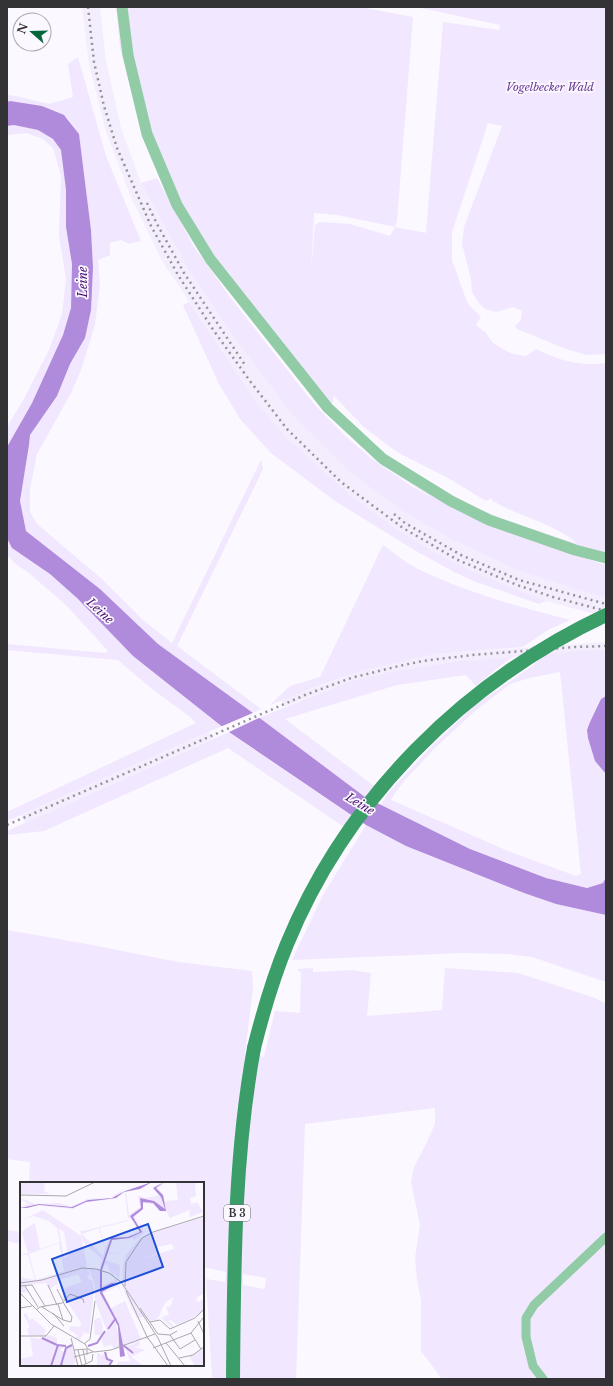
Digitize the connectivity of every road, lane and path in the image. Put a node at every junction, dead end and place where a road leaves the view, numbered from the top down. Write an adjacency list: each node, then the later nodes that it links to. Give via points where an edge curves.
1 (122, 7): 2 (street, via 128,56 147,134 177,205 210,259 328,408 383,459 451,501 489,520 568,548)
2 (606, 558)
3 (606, 615): 5 (main road, B 3, bridge, via 549,645 483,689 423,742 387,781 354,823 324,869 305,906 277,969 263,1014 254,1048 245,1104 239,1158 234,1266)
4 (606, 1237): 6 (street, via 534,1305 526,1318 526,1337 533,1366)
5 (233, 1379)
6 (543, 1379)

